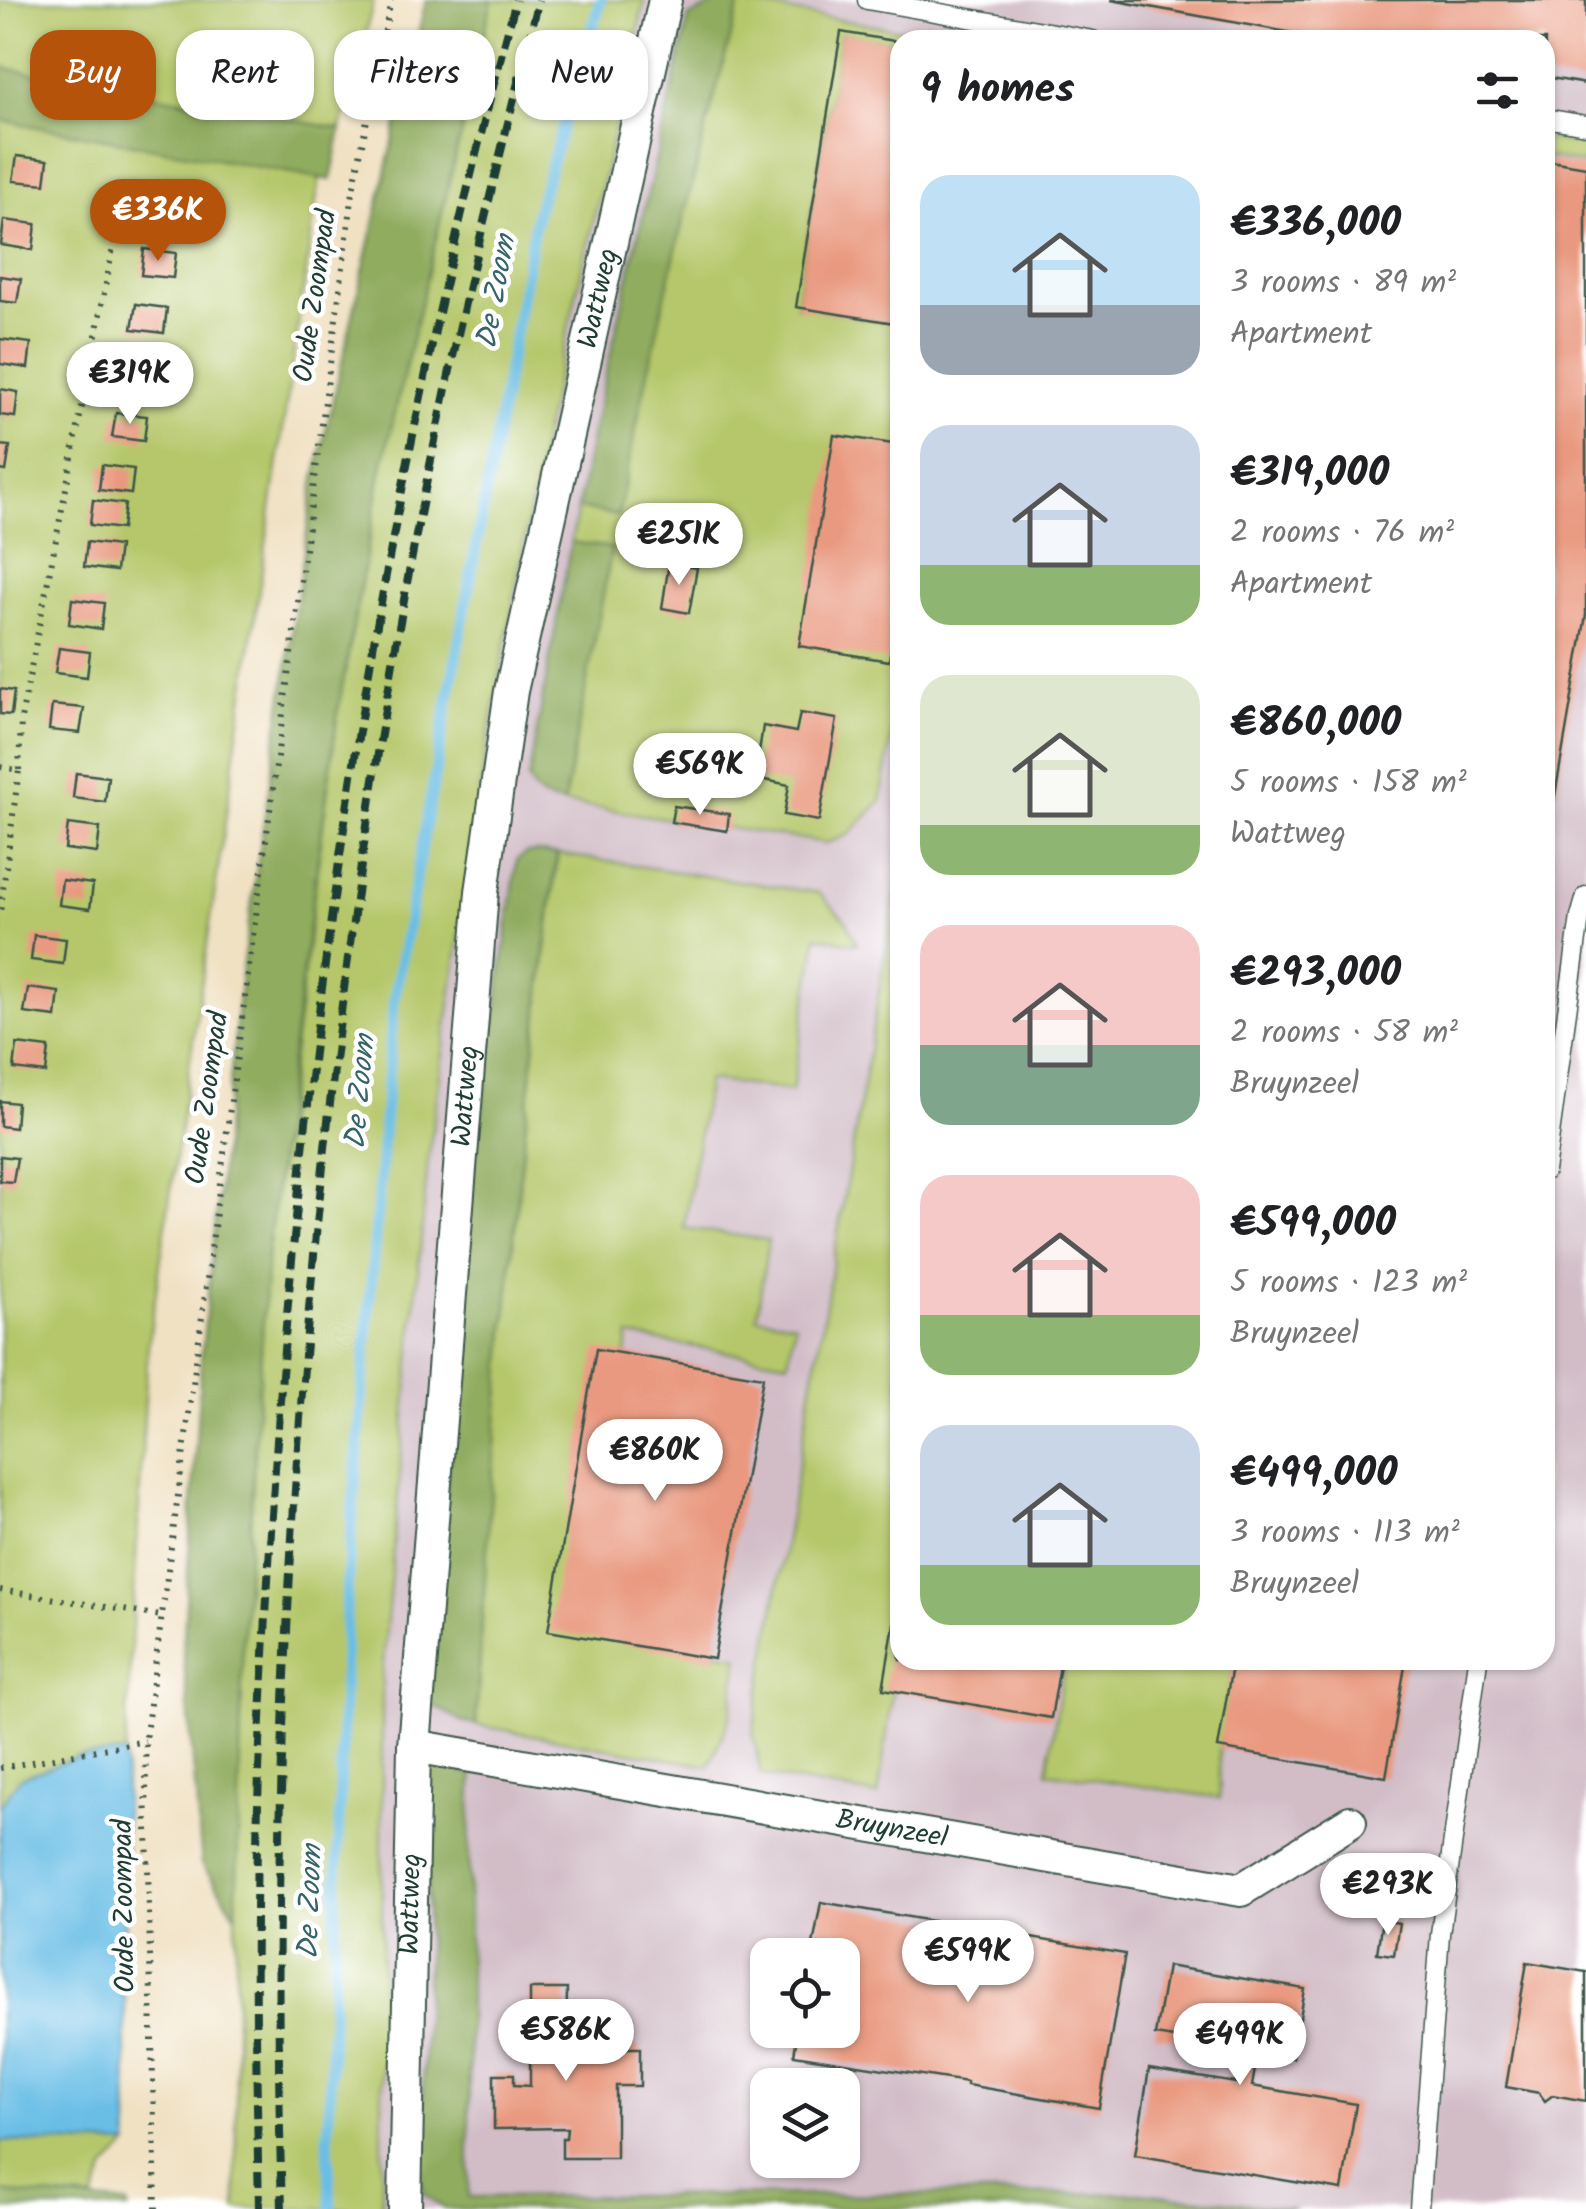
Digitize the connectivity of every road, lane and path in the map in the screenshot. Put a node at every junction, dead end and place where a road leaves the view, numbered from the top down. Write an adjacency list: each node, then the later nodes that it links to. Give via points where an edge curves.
1 (391, 0): 14 (path, Oude Zoompad, via 354,184)
2 (665, 0): 17 (street, Wattweg, via 511,690 487,855)
3 (866, 0): 4 (lane)
4 (1036, 30)
5 (1555, 120): 6 (lane)
6 (1586, 125)
7 (117, 228): 9 (path, via 21,719)
8 (0, 766): 9 (path)
9 (19, 770): 11 (path)
10 (1586, 896): 12 (lane)
11 (0, 912)
12 (1555, 1098)
13 (0, 1590): 14 (path)
14 (161, 1616): 16 (path, Oude Zoompad)
15 (1477, 1670): 22 (lane, via 1440,1934)
16 (144, 1741): 18 (path); 20 (path, Oude Zoompad)
17 (414, 1746): 19 (street, Bruynzeel, via 1241,1890); 21 (street, Wattweg)
18 (0, 1768)
19 (1350, 1822)
20 (156, 2209)
21 (405, 2209)
22 (1419, 2209)

